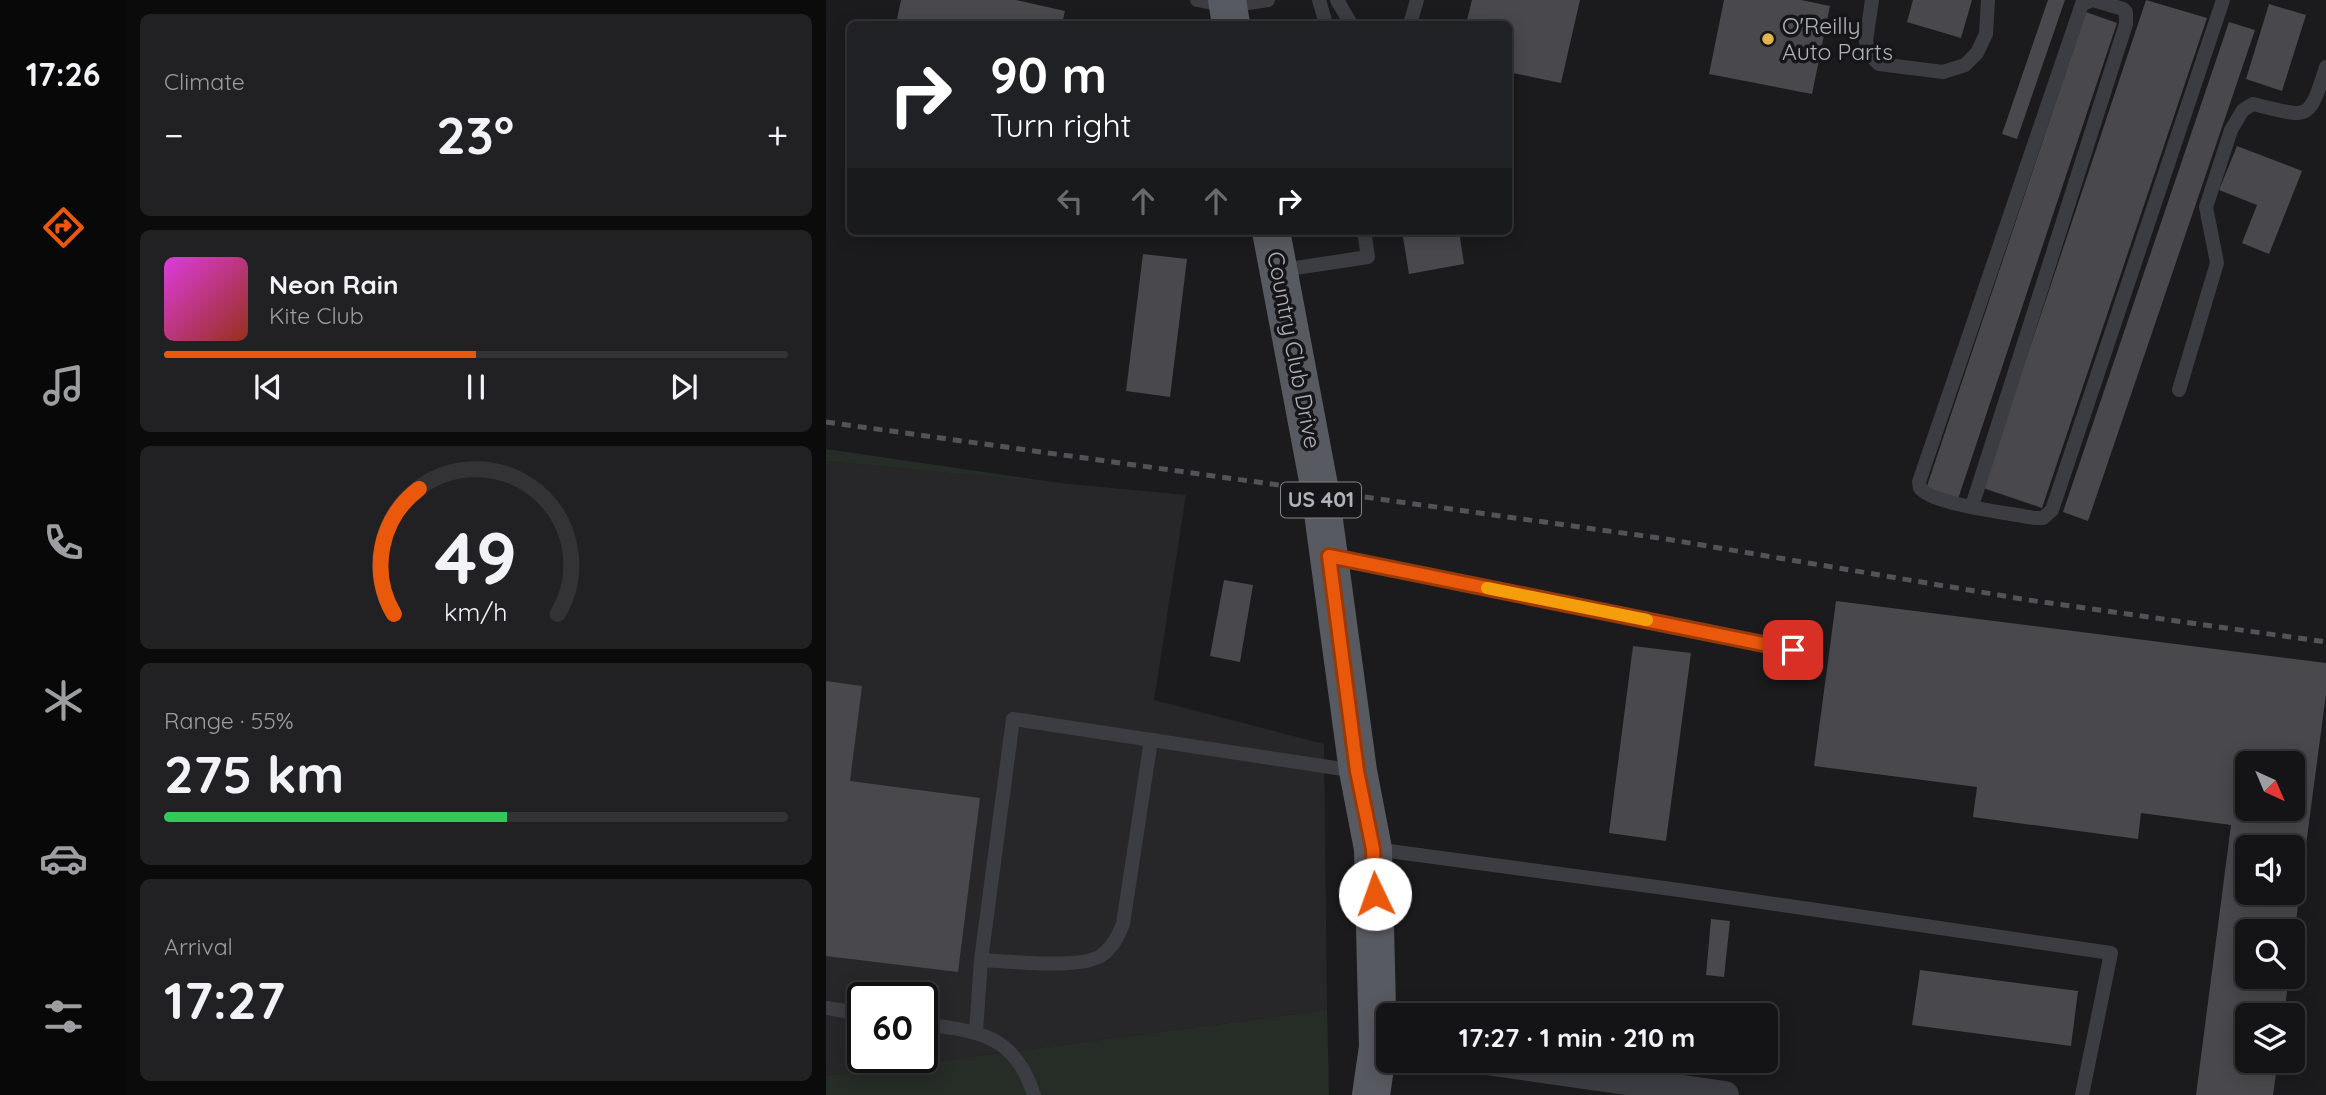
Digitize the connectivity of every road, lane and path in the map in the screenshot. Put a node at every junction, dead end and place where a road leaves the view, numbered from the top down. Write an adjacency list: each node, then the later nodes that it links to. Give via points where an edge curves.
1 (1268, 0): 9 (lane)
2 (1320, 0): 10 (lane)
3 (1337, 0): 11 (lane)
4 (1417, 0): 12 (lane)
5 (1425, 0): 13 (lane)
6 (1872, 0): 7 (lane, via 1868,53 1879,64 1943,72 1965,65 1977,53 1986,34)
7 (1988, 0)
8 (2223, 0): 19 (lane, via 2052,510 2035,518)
9 (1221, 8)
10 (1325, 21)
11 (1349, 21)
12 (1411, 21)
13 (1421, 21)
14 (2326, 67): 18 (lane, via 2308,111 2298,114 2253,104 2243,110 2231,130 2206,208 2217,262)
15 (1272, 235): 17 (main road, Country Club Drive / US 401)
16 (1365, 235): 17 (lane, via 1368,257)
17 (1279, 271): 20 (main road, Country Club Drive / US 401)
18 (2179, 390)
19 (1972, 506): 19 (lane, via 2126,24 2123,9 2093,0 2080,8 1921,475 1920,488 1927,495)
20 (1329, 556): 21 (lane); 23 (main road, Country Club Drive / US 401)
21 (1793, 650)
22 (1151, 740): 23 (lane); 25 (lane, via 1123,924 1114,944 1100,957 1080,962); 25 (lane, via 1013,719)
23 (1357, 771): 24 (main road, Country Club Drive / US 401)
24 (1373, 849): 26 (main road, Country Club Drive / US 401); 37 (lane, via 2111,953)
25 (981, 960): 30 (lane)
26 (1381, 1003)
27 (826, 1007): 28 (lane)
28 (847, 1011)
29 (938, 1026): 30 (lane)
30 (976, 1031): 34 (lane, via 1006,1046 1026,1071)
31 (1376, 1073): 35 (main road, Country Club Drive / US 401)
32 (1544, 1073): 33 (street)
33 (1615, 1087): 36 (street)
34 (1034, 1095)
35 (1371, 1095)
36 (1725, 1095)
37 (2082, 1095)

